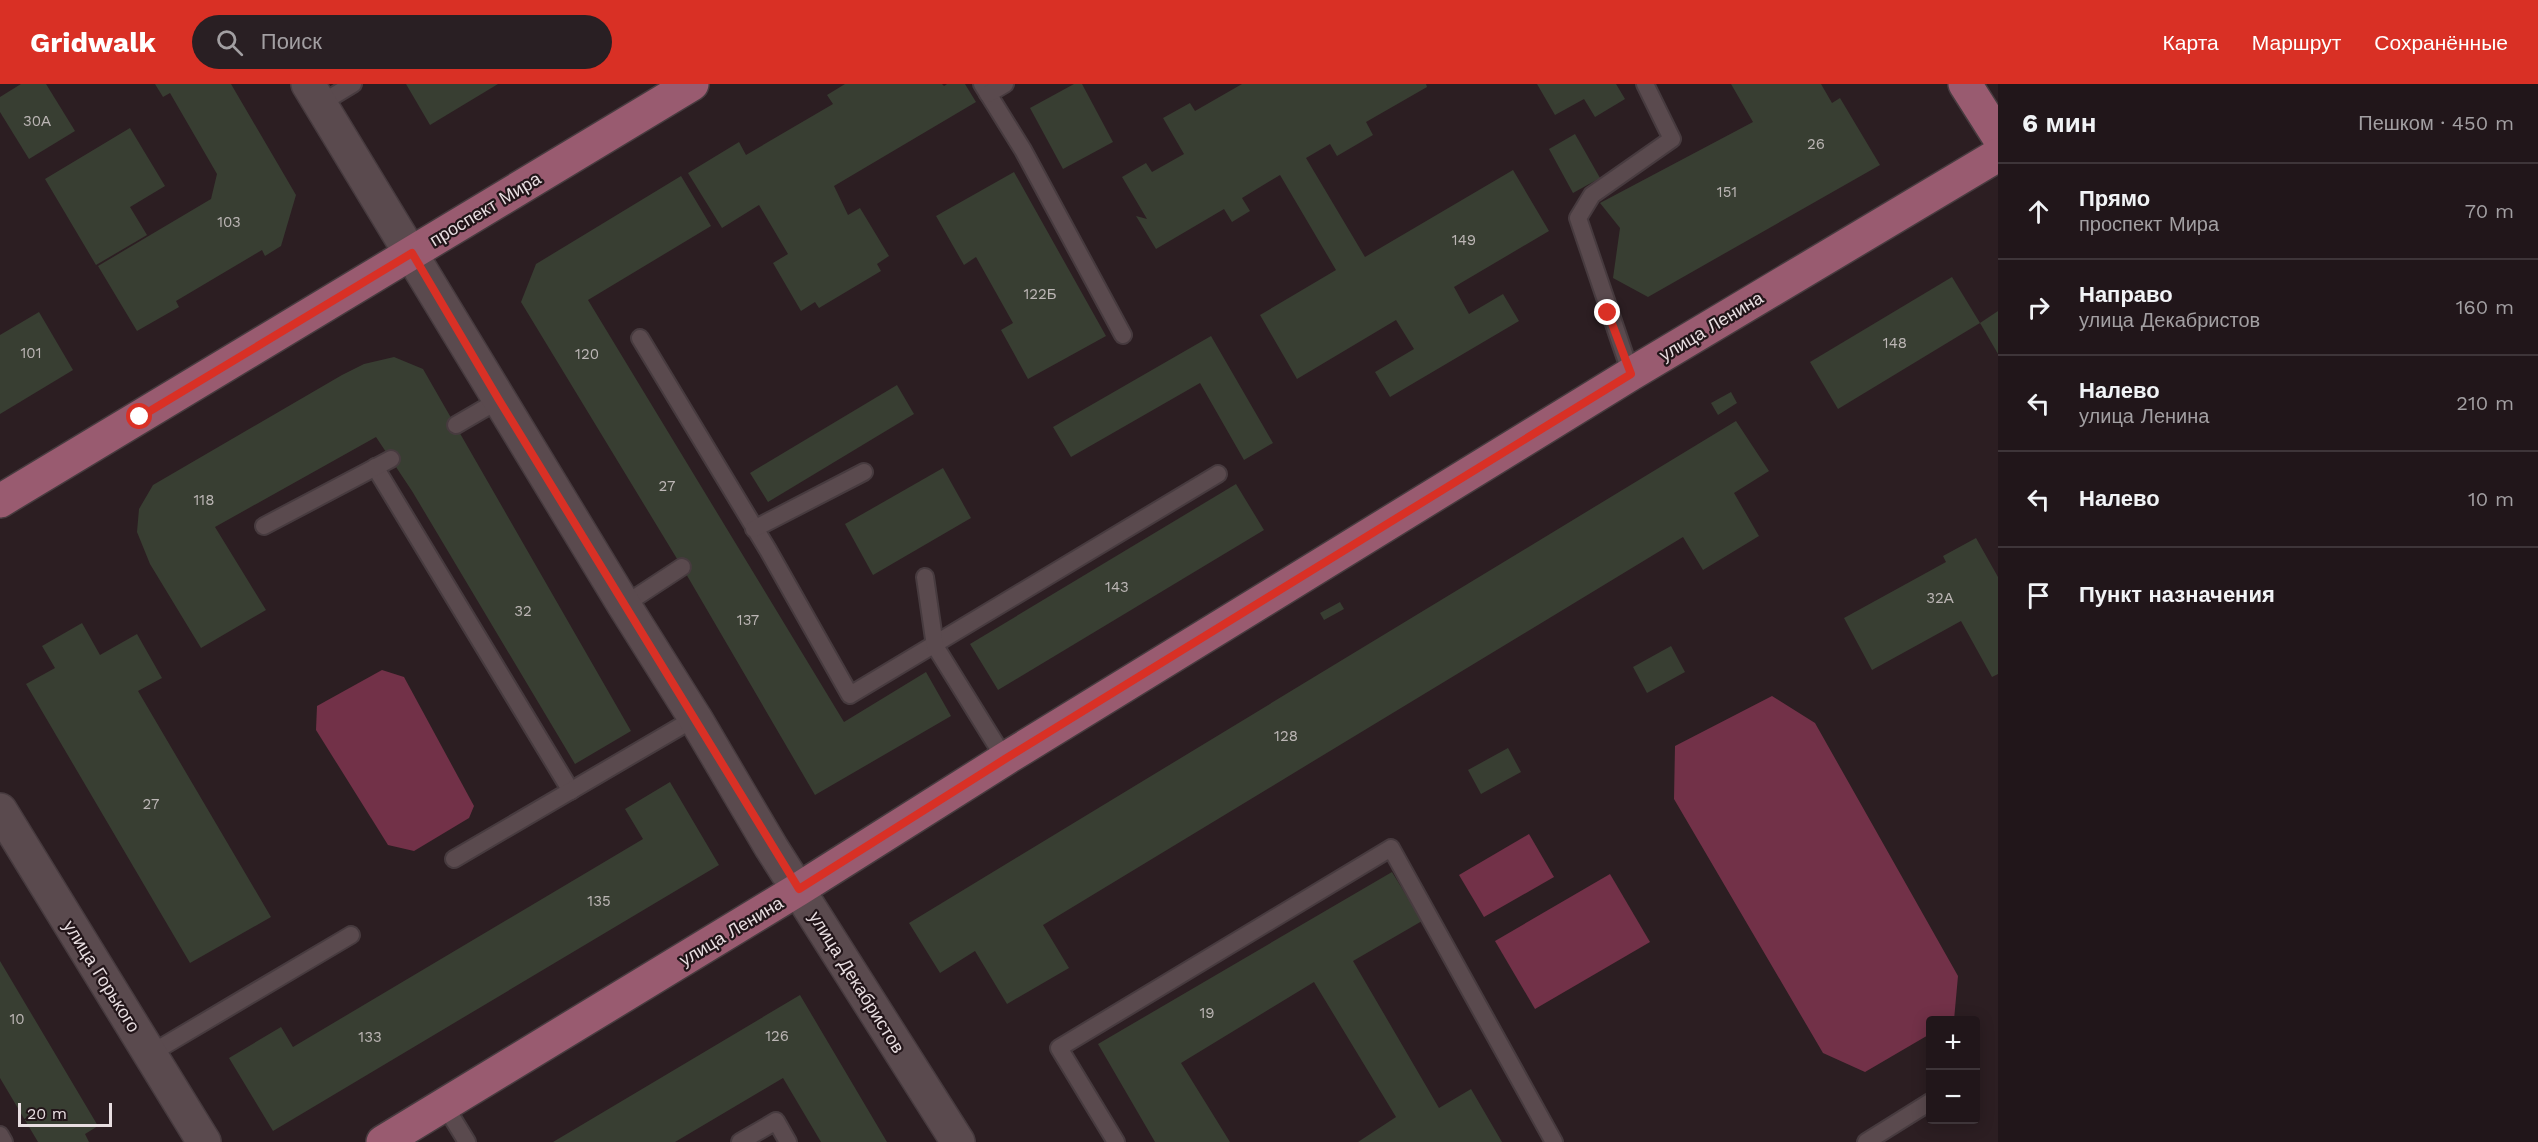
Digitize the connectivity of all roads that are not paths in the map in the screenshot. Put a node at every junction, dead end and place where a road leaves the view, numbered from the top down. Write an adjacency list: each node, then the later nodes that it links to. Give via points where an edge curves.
1 (353, 84): 7 (lane)
2 (692, 84): 10 (main road, проспект Мира)
3 (1005, 84): 6 (lane)
4 (1645, 84): 13 (lane, via 1672,139 1592,195 1578,218)
5 (1965, 84): 8 (main road)
6 (985, 89): 11 (lane, via 1023,150)
7 (314, 94): 10 (street, улица Декабристов)
8 (1998, 136)
9 (1998, 155): 13 (main road, улица Ленина)
10 (412, 253): 14 (street, улица Декабристов); 20 (main road, проспект Мира)
11 (1122, 335)
12 (640, 338): 22 (lane)
13 (1631, 374): 28 (main road, улица Ленина)
14 (499, 400): 15 (lane); 25 (street, улица Декабристов)
15 (456, 425)
16 (391, 459): 17 (lane)
17 (375, 467): 21 (lane); 29 (lane)
18 (864, 472): 22 (lane)
19 (1218, 474): 26 (lane)
20 (0, 501)
21 (264, 526)
22 (754, 529): 26 (lane, via 850,695)
23 (682, 567): 25 (lane)
24 (926, 577): 26 (lane)
25 (624, 605): 27 (street, улица Декабристов)
26 (935, 646): 28 (lane)
27 (695, 718): 29 (lane); 32 (street, улица Декабристов)
28 (1005, 759): 32 (main road, улица Ленина)
29 (571, 791): 31 (lane)
30 (0, 810): 34 (street, улица Горького)
31 (454, 860)
32 (799, 889): 36 (main road, улица Ленина); 44 (street, улица Декабристов)
33 (351, 935): 34 (lane)
34 (150, 1054): 39 (street, улица Горького)
35 (1926, 1104): 47 (lane)
36 (445, 1106): 40 (main road, улица Ленина); 41 (lane)
37 (0, 1135): 38 (lane)
38 (4, 1142)
39 (204, 1142)
40 (383, 1142)
41 (467, 1142)
42 (740, 1142): 43 (lane, via 776,1121)
43 (788, 1142)
44 (958, 1142)
45 (1116, 1142): 46 (lane, via 1059,1048 1391,848)
46 (1554, 1142)
47 (1866, 1142)

